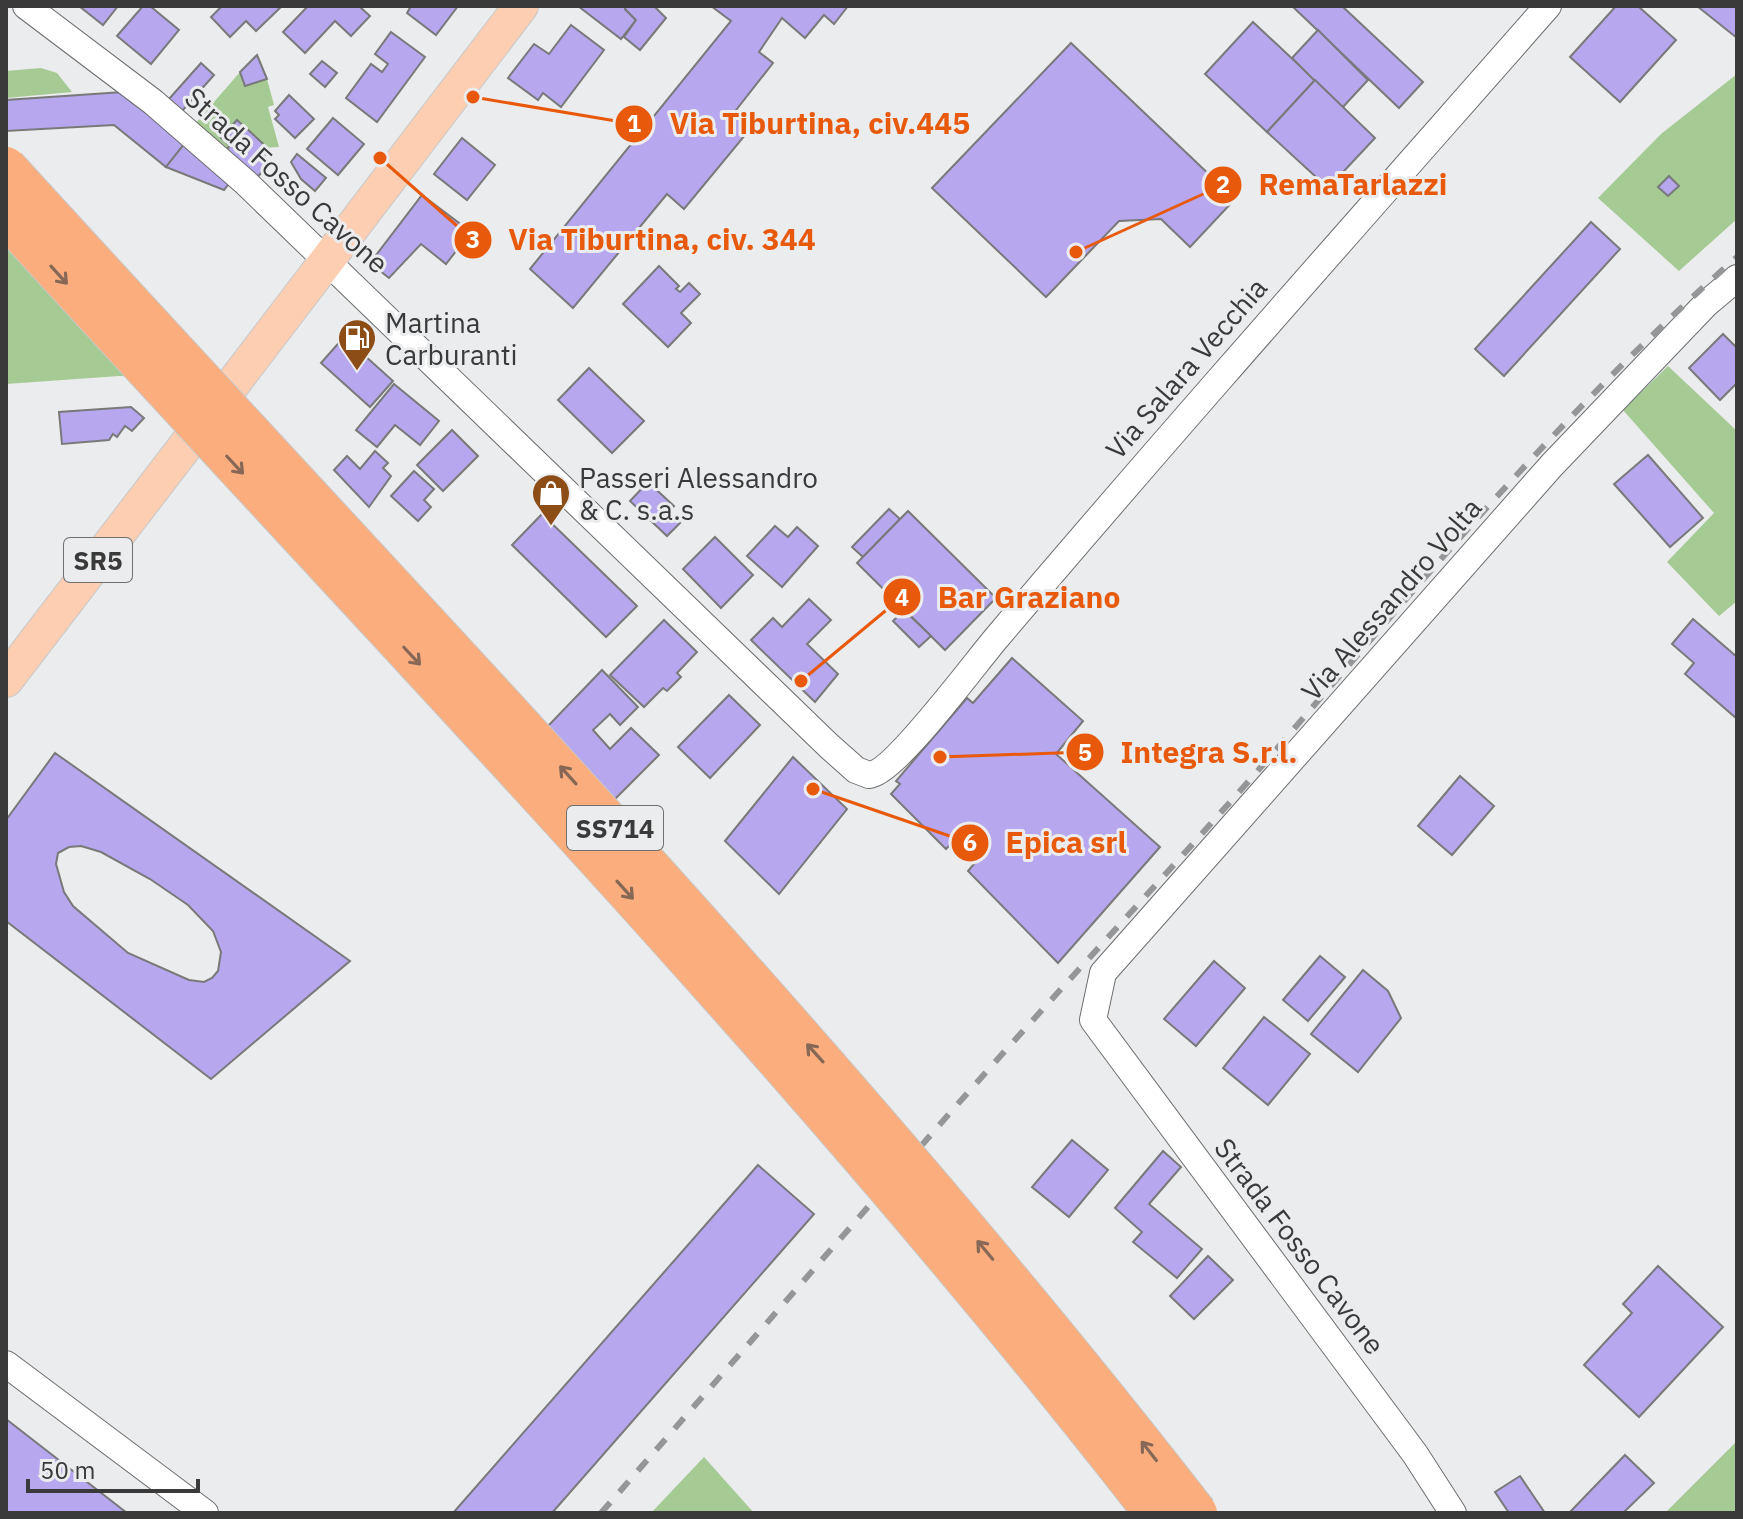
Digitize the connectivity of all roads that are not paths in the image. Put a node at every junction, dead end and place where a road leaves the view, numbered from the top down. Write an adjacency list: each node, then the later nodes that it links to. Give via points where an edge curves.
1 (26, 6): 6 (street, Strada Fosso Cavone, via 153,102)
2 (521, 6): 6 (main road)
3 (1548, 6): 11 (street, Via Salara Vecchia, via 1165,439 943,704)
4 (6, 167): 16 (highway, SS714, one-way to 4, bridge, via 1080,1362 885,1130 538,742)
5 (6, 217): 15 (highway, SS714, one-way to 15, bridge, via 509,761 866,1160)
6 (328, 259): 8 (main road); 11 (street, Strada Fosso Cavone, via 829,746 856,770)
7 (1737, 278): 12 (street, Via Alessandro Volta, via 1552,465 1103,973)
8 (232, 385)
9 (190, 440): 10 (main road, SR5)
10 (6, 680)
11 (875, 774)
12 (1093, 1020): 17 (street, Strada Fosso Cavone, via 1415,1454)
13 (6, 1364): 14 (street)
14 (205, 1513)
15 (1154, 1513)
16 (1197, 1513)
17 (1453, 1513)

